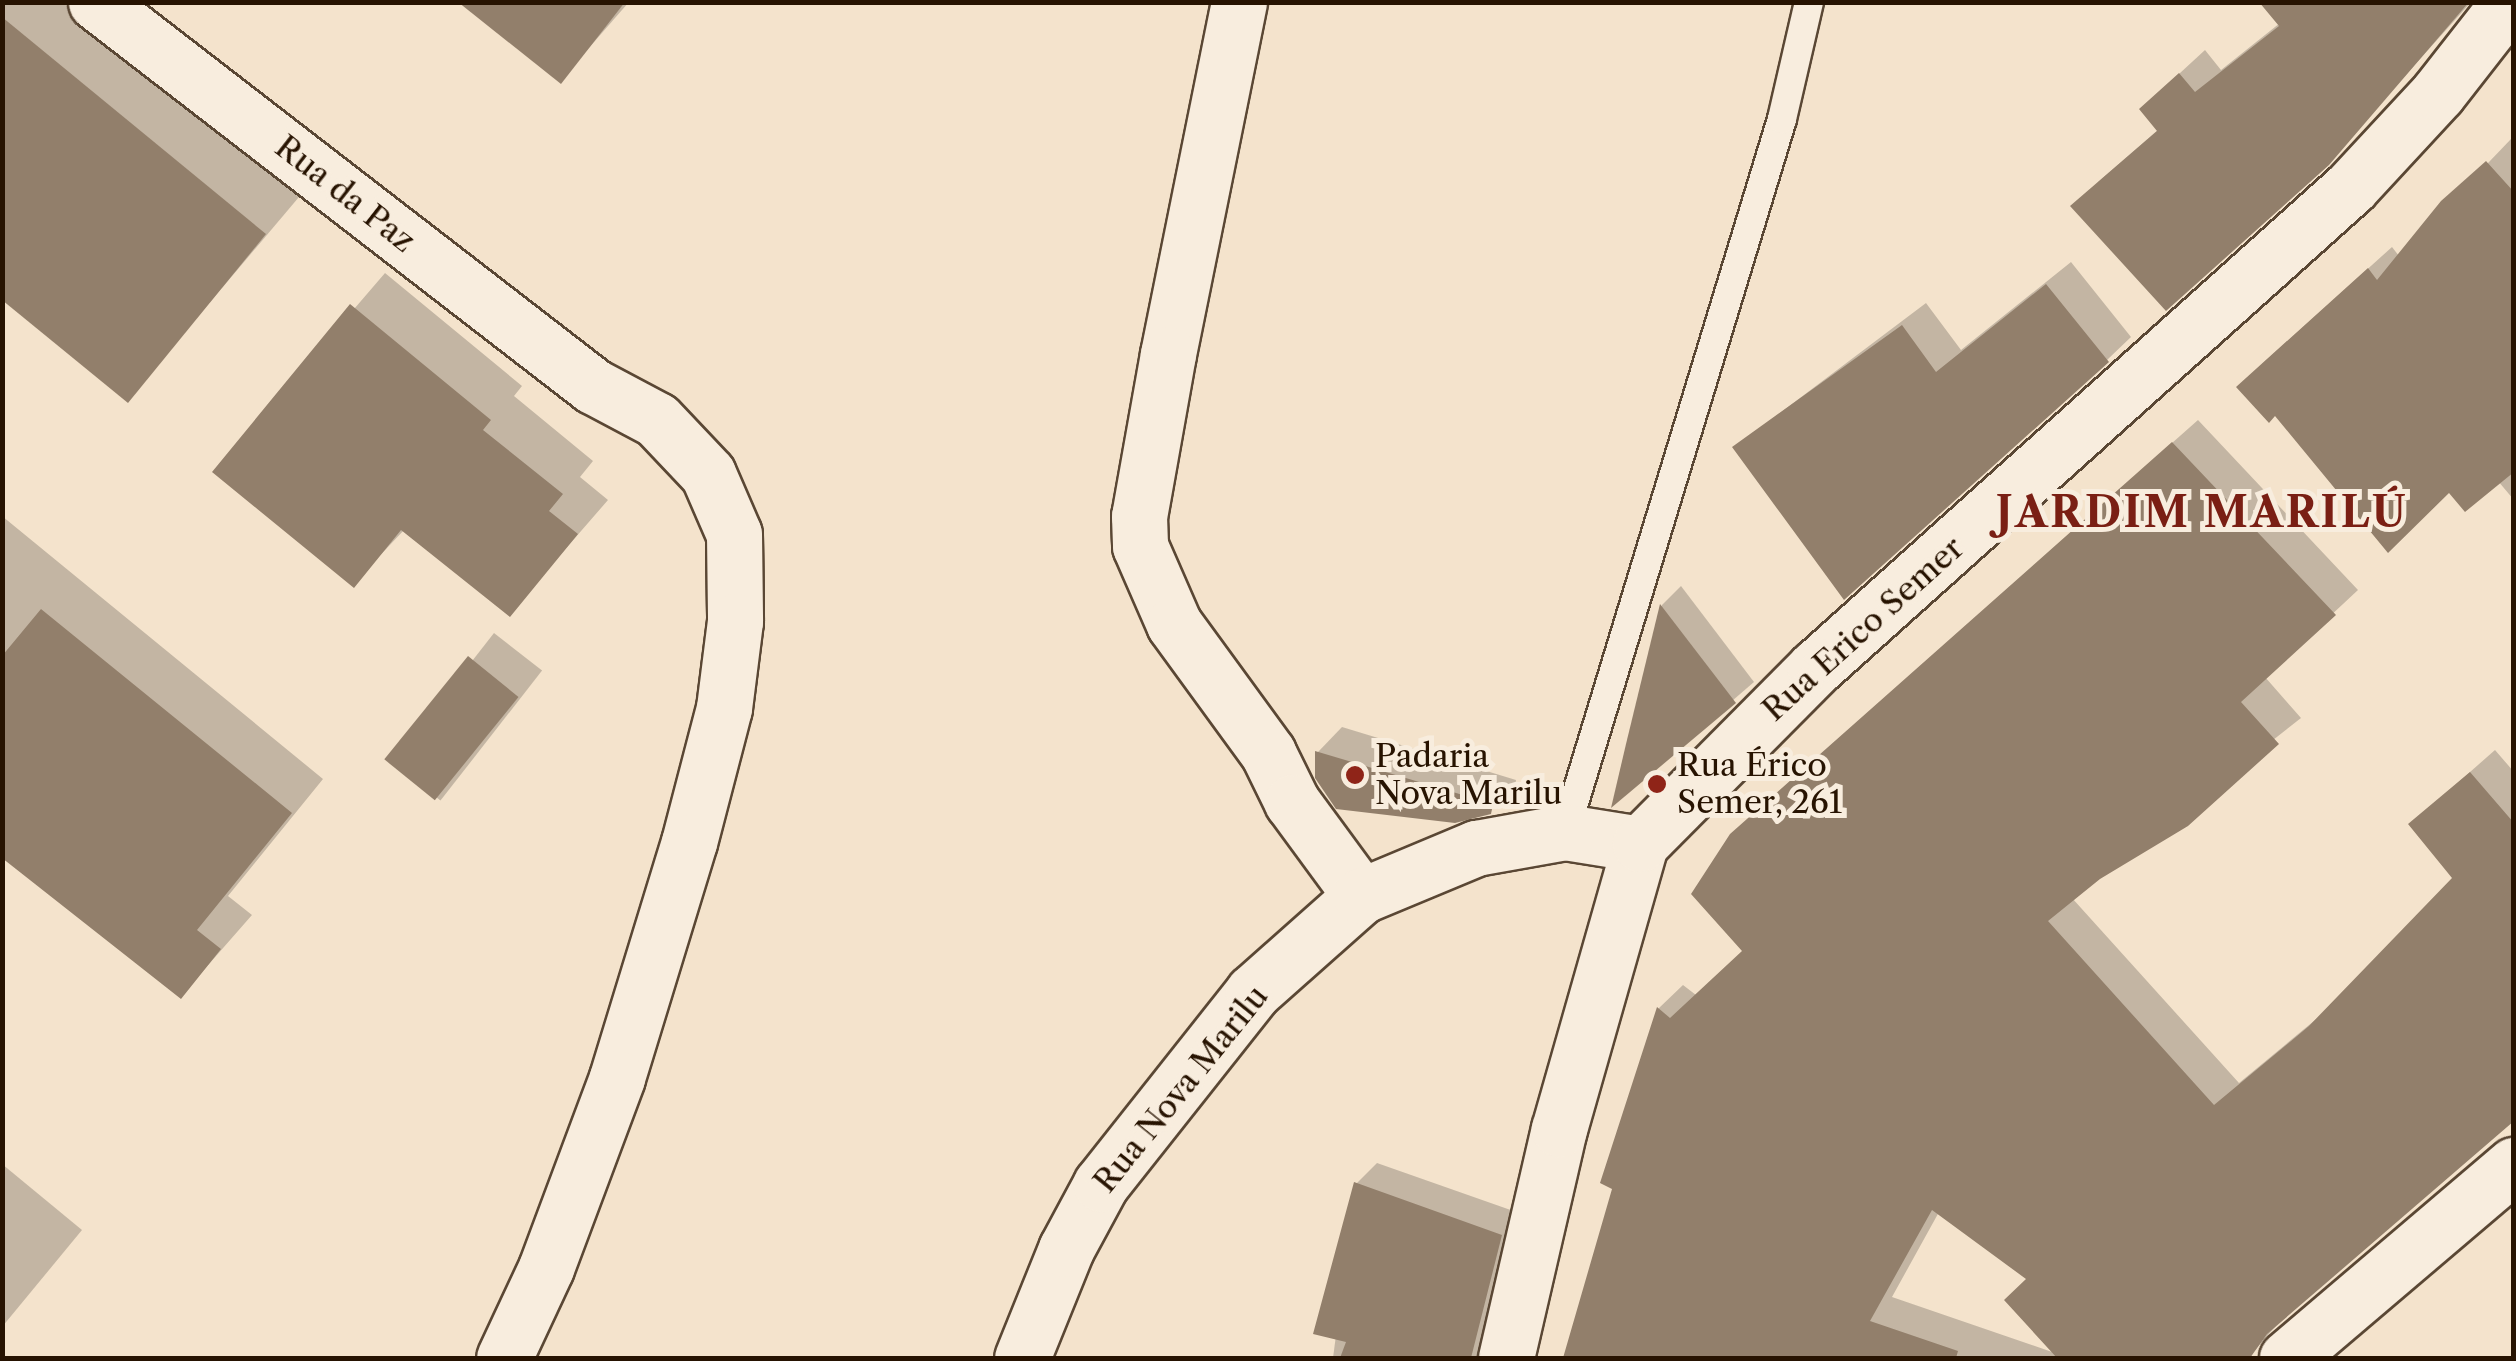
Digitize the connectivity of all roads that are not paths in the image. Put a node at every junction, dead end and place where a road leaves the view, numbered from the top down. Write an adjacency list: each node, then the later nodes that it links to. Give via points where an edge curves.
1 (96, 2): 9 (street, Rua da Paz, via 593,386 657,420 708,474 734,534 735,621 719,728 618,1078)
2 (1239, 2): 7 (street, via 1168,354 1139,516 1140,546 1174,624)
3 (1810, 2): 5 (lane, via 1782,120)
4 (2510, 2): 6 (street, Rua Erico Semer, via 2438,93 2350,186 1815,668)
5 (1566, 832): 6 (street, Rua Nova Marilu); 7 (street, Rua Nova Marilu, via 1476,848)
6 (1640, 844): 11 (street, Rua Erico Semer, via 1559,1129)
7 (1361, 896): 10 (street, Rua Nova Marilu, via 1253,992 1102,1184 1066,1249)
8 (2514, 1164): 12 (street)
9 (504, 1358)
10 (1022, 1358)
11 (1506, 1358)
12 (2288, 1358)

